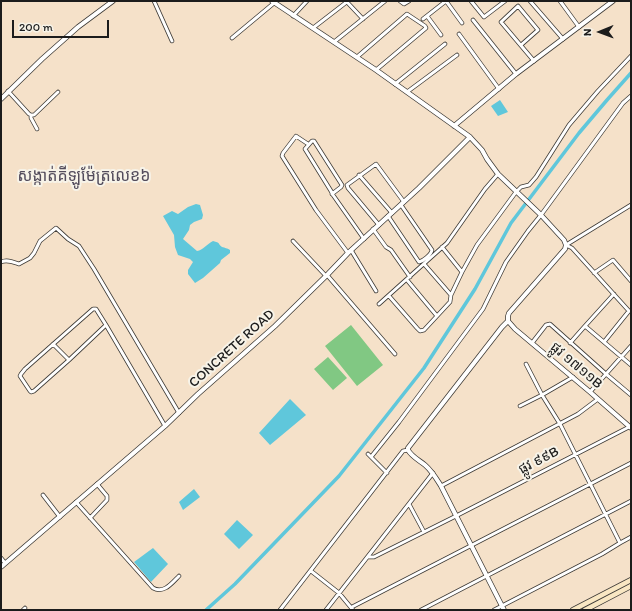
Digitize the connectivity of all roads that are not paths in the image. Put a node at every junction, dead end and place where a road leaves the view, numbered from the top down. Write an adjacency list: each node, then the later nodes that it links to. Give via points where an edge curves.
1 (113, 1): 39 (street, via 78,27)
2 (154, 1): 27 (street)
3 (307, 1): 15 (street)
4 (347, 1): 17 (street); 22 (street)
5 (385, 1): 17 (street)
6 (400, 1): 7 (street, via 404,4)
7 (409, 1)
8 (446, 1): 16 (street); 20 (street)
9 (471, 1): 14 (street, via 484,17)
10 (530, 1): 26 (street)
11 (560, 1): 21 (street)
12 (613, 1): 21 (street)
13 (273, 2): 15 (street); 25 (street)
14 (502, 2)
15 (293, 16): 22 (street)
16 (427, 16): 18 (street); 24 (street)
17 (363, 19): 28 (street)
18 (423, 19)
19 (473, 20): 36 (street)
20 (462, 23)
21 (579, 27): 26 (street)
22 (312, 28): 28 (street)
23 (459, 34): 38 (street)
24 (441, 35)
25 (232, 38)
26 (563, 39): 34 (street)
27 (172, 41)
28 (334, 42): 33 (street)
29 (446, 44): 37 (street)
30 (521, 45): 30 (street, via 538,30 518,7 501,21); 34 (street)
31 (457, 55): 41 (street)
32 (631, 56): 51 (street, via 569,125 536,177)
33 (357, 57): 35 (street); 35 (street, via 407,14 425,26 426,28)
34 (534, 61): 36 (street)
35 (376, 70): 37 (street)
36 (516, 74): 38 (street)
37 (395, 84): 41 (street)
38 (499, 89): 45 (street)
39 (8, 91): 43 (street); 44 (street)
40 (58, 92): 44 (street)
41 (407, 92): 45 (street)
42 (631, 96): 55 (street, via 623,103)
43 (1, 99)
44 (31, 116): 46 (street)
45 (454, 126): 47 (street)
46 (37, 129)
47 (470, 137): 49 (street); 53 (street, CONCRETE ROAD)
48 (308, 144): 52 (street, via 305,149); 52 (street, via 314,141 342,185); 63 (street, via 296,136 282,156 316,210)
49 (498, 174): 51 (street); 62 (street)
50 (360, 175): 53 (street, via 377,164); 56 (street); 57 (street, via 347,187)
51 (517, 193): 55 (street); 66 (street, via 477,245)
52 (332, 194): 59 (street)
53 (403, 203): 56 (street, CONCRETE ROAD); 56 (street, via 432,250 421,262)
54 (631, 205): 61 (street)
55 (540, 214): 61 (street); 105 (street, via 506,262 483,309 412,406)
56 (390, 215): 57 (street, CONCRETE ROAD)
57 (379, 225): 58 (street, CONCRETE ROAD)
58 (373, 230): 59 (street, CONCRETE ROAD); 69 (street, via 391,250)
59 (364, 238): 63 (street, CONCRETE ROAD)
60 (293, 241): 68 (street)
61 (566, 244): 67 (street); 78 (street, via 565,249 509,313)
62 (442, 247): 65 (street); 66 (street)
63 (349, 252): 68 (street, CONCRETE ROAD); 71 (street)
64 (1, 262): 98 (street, via 6,260 19,264 30,258 40,241 56,228 79,246)
65 (424, 264): 69 (street); 73 (street)
66 (462, 272): 73 (street)
67 (594, 273): 70 (street, via 613,260); 72 (street)
68 (326, 276): 86 (street); 98 (street, CONCRETE ROAD)
69 (408, 278): 74 (street); 77 (street)
70 (631, 281)
71 (376, 291)
72 (614, 294): 76 (street); 80 (street)
73 (451, 295): 77 (street, via 450,302)
74 (389, 296): 75 (street); 77 (street, via 420,331)
75 (379, 304)
76 (630, 311): 81 (street)
77 (437, 316)
78 (508, 321): 82 (street, ផ្លូវ ១៧១១B); 102 (street)
79 (106, 325): 84 (street, via 97,310 93,309); 88 (street); 100 (street)
80 (585, 326): 81 (street); 83 (street)
81 (604, 342): 87 (street)
82 (532, 343): 83 (street, via 546,325 550,324); 92 (street, ផ្លូវ ១៧១១B)
83 (570, 343): 91 (street)
84 (53, 344): 88 (street); 88 (street, via 20,374 30,391 34,391)
85 (631, 346): 87 (street)
86 (395, 354)
87 (622, 357): 90 (street); 91 (street)
88 (69, 360)
89 (526, 364): 94 (street)
90 (631, 365)
91 (606, 374): 93 (street); 95 (street)
92 (573, 378): 93 (street, ផ្លូវ ១៧១១B); 94 (street)
93 (590, 392): 96 (street, ផ្លូវ ១៧១១B)
94 (542, 395): 97 (street); 99 (street)
95 (631, 395)
96 (598, 399): 99 (street); 101 (street, ផ្លូវ ១៧១១B)
97 (520, 406)
98 (179, 413): 100 (street, CONCRETE ROAD)
99 (560, 424): 104 (street); 111 (street)
100 (165, 426): 109 (street, CONCRETE ROAD)
101 (630, 427): 104 (street, ផ្លូវ ៩៩B)
102 (408, 450): 107 (street, via 403,451); 108 (street)
103 (368, 454): 105 (street)
104 (575, 454): 110 (street); 117 (street, ផ្លូវ ៩៩B)
105 (370, 457): 107 (street)
106 (631, 463): 110 (street)
107 (387, 474): 128 (street)
108 (433, 474): 111 (street); 115 (street)
109 (97, 484): 114 (street, CONCRETE ROAD); 119 (street, via 107,496 107,500)
110 (590, 484): 116 (street); 123 (street)
111 (441, 486): 117 (street)
112 (43, 495): 118 (street)
113 (631, 501): 116 (street)
114 (76, 502): 118 (street, CONCRETE ROAD); 119 (street)
115 (409, 504): 120 (street); 124 (street)
116 (606, 515): 122 (street); 130 (street)
117 (456, 516): 120 (street, ផ្លូវ ៩៩B); 123 (street)
118 (60, 517): 126 (street, CONCRETE ROAD)
119 (90, 518): 129 (street, via 155,589 166,588)
120 (424, 532): 124 (street, ផ្លូវ ៩៩B, via 374,557)
121 (631, 537): 122 (street)
122 (620, 542): 135 (street)
123 (472, 546): 130 (street); 136 (street)
124 (368, 557): 133 (street)
125 (1, 558): 126 (street)
126 (5, 563): 127 (street, CONCRETE ROAD)
127 (1, 567)
128 (311, 572): 133 (street); 137 (street)
129 (179, 576)
130 (486, 576): 135 (street); 139 (street)
131 (631, 580): 134 (main road)
132 (631, 586): 134 (main road)
133 (339, 593): 136 (street); 138 (street)
134 (592, 606): 141 (main road); 142 (main road)
135 (503, 608): 140 (street)
136 (352, 609)
137 (280, 610)
138 (326, 610)
139 (421, 610)
140 (494, 610)
141 (573, 610)
142 (585, 610)

